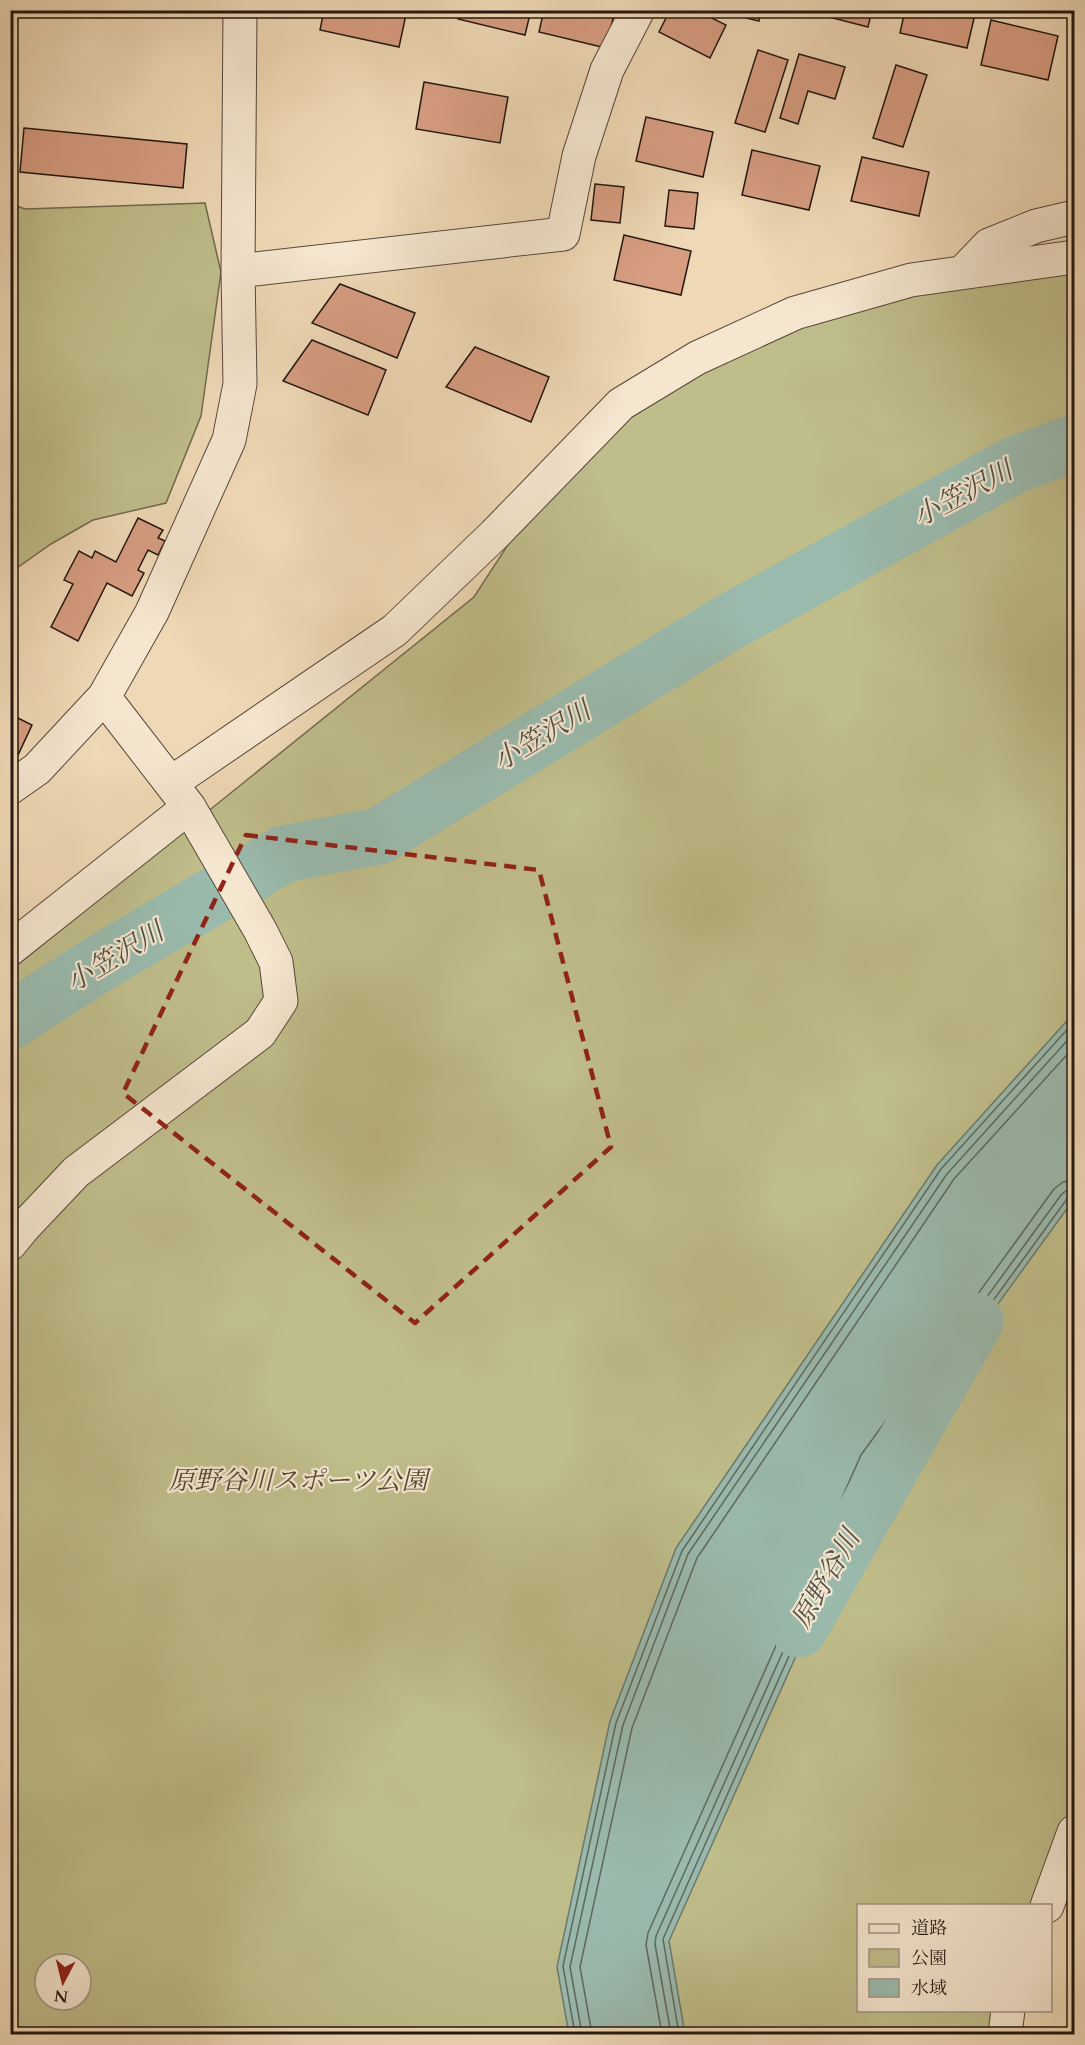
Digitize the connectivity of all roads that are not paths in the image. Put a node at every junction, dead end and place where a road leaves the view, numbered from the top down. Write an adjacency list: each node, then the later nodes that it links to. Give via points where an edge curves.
1 (240, 10): 5 (street)
2 (638, 10): 5 (street, via 604,81 579,156 564,234)
3 (1074, 217): 6 (street, via 1036,226 989,246)
4 (1074, 257): 6 (street)
5 (238, 271): 7 (street, via 240,384 229,440 152,612)
6 (963, 272): 9 (street, via 911,280 795,312 697,357 621,404 495,534 394,630)
7 (104, 697): 8 (street, via 38,769); 9 (street)
8 (10, 788)
9 (180, 795): 10 (street); 11 (street, via 276,962 280,1001 260,1033 76,1172)
10 (10, 949)
11 (10, 1244)
12 (1074, 1832): 13 (street)
13 (1047, 1904)
14 (1008, 2012): 15 (street)
15 (1005, 2034)

